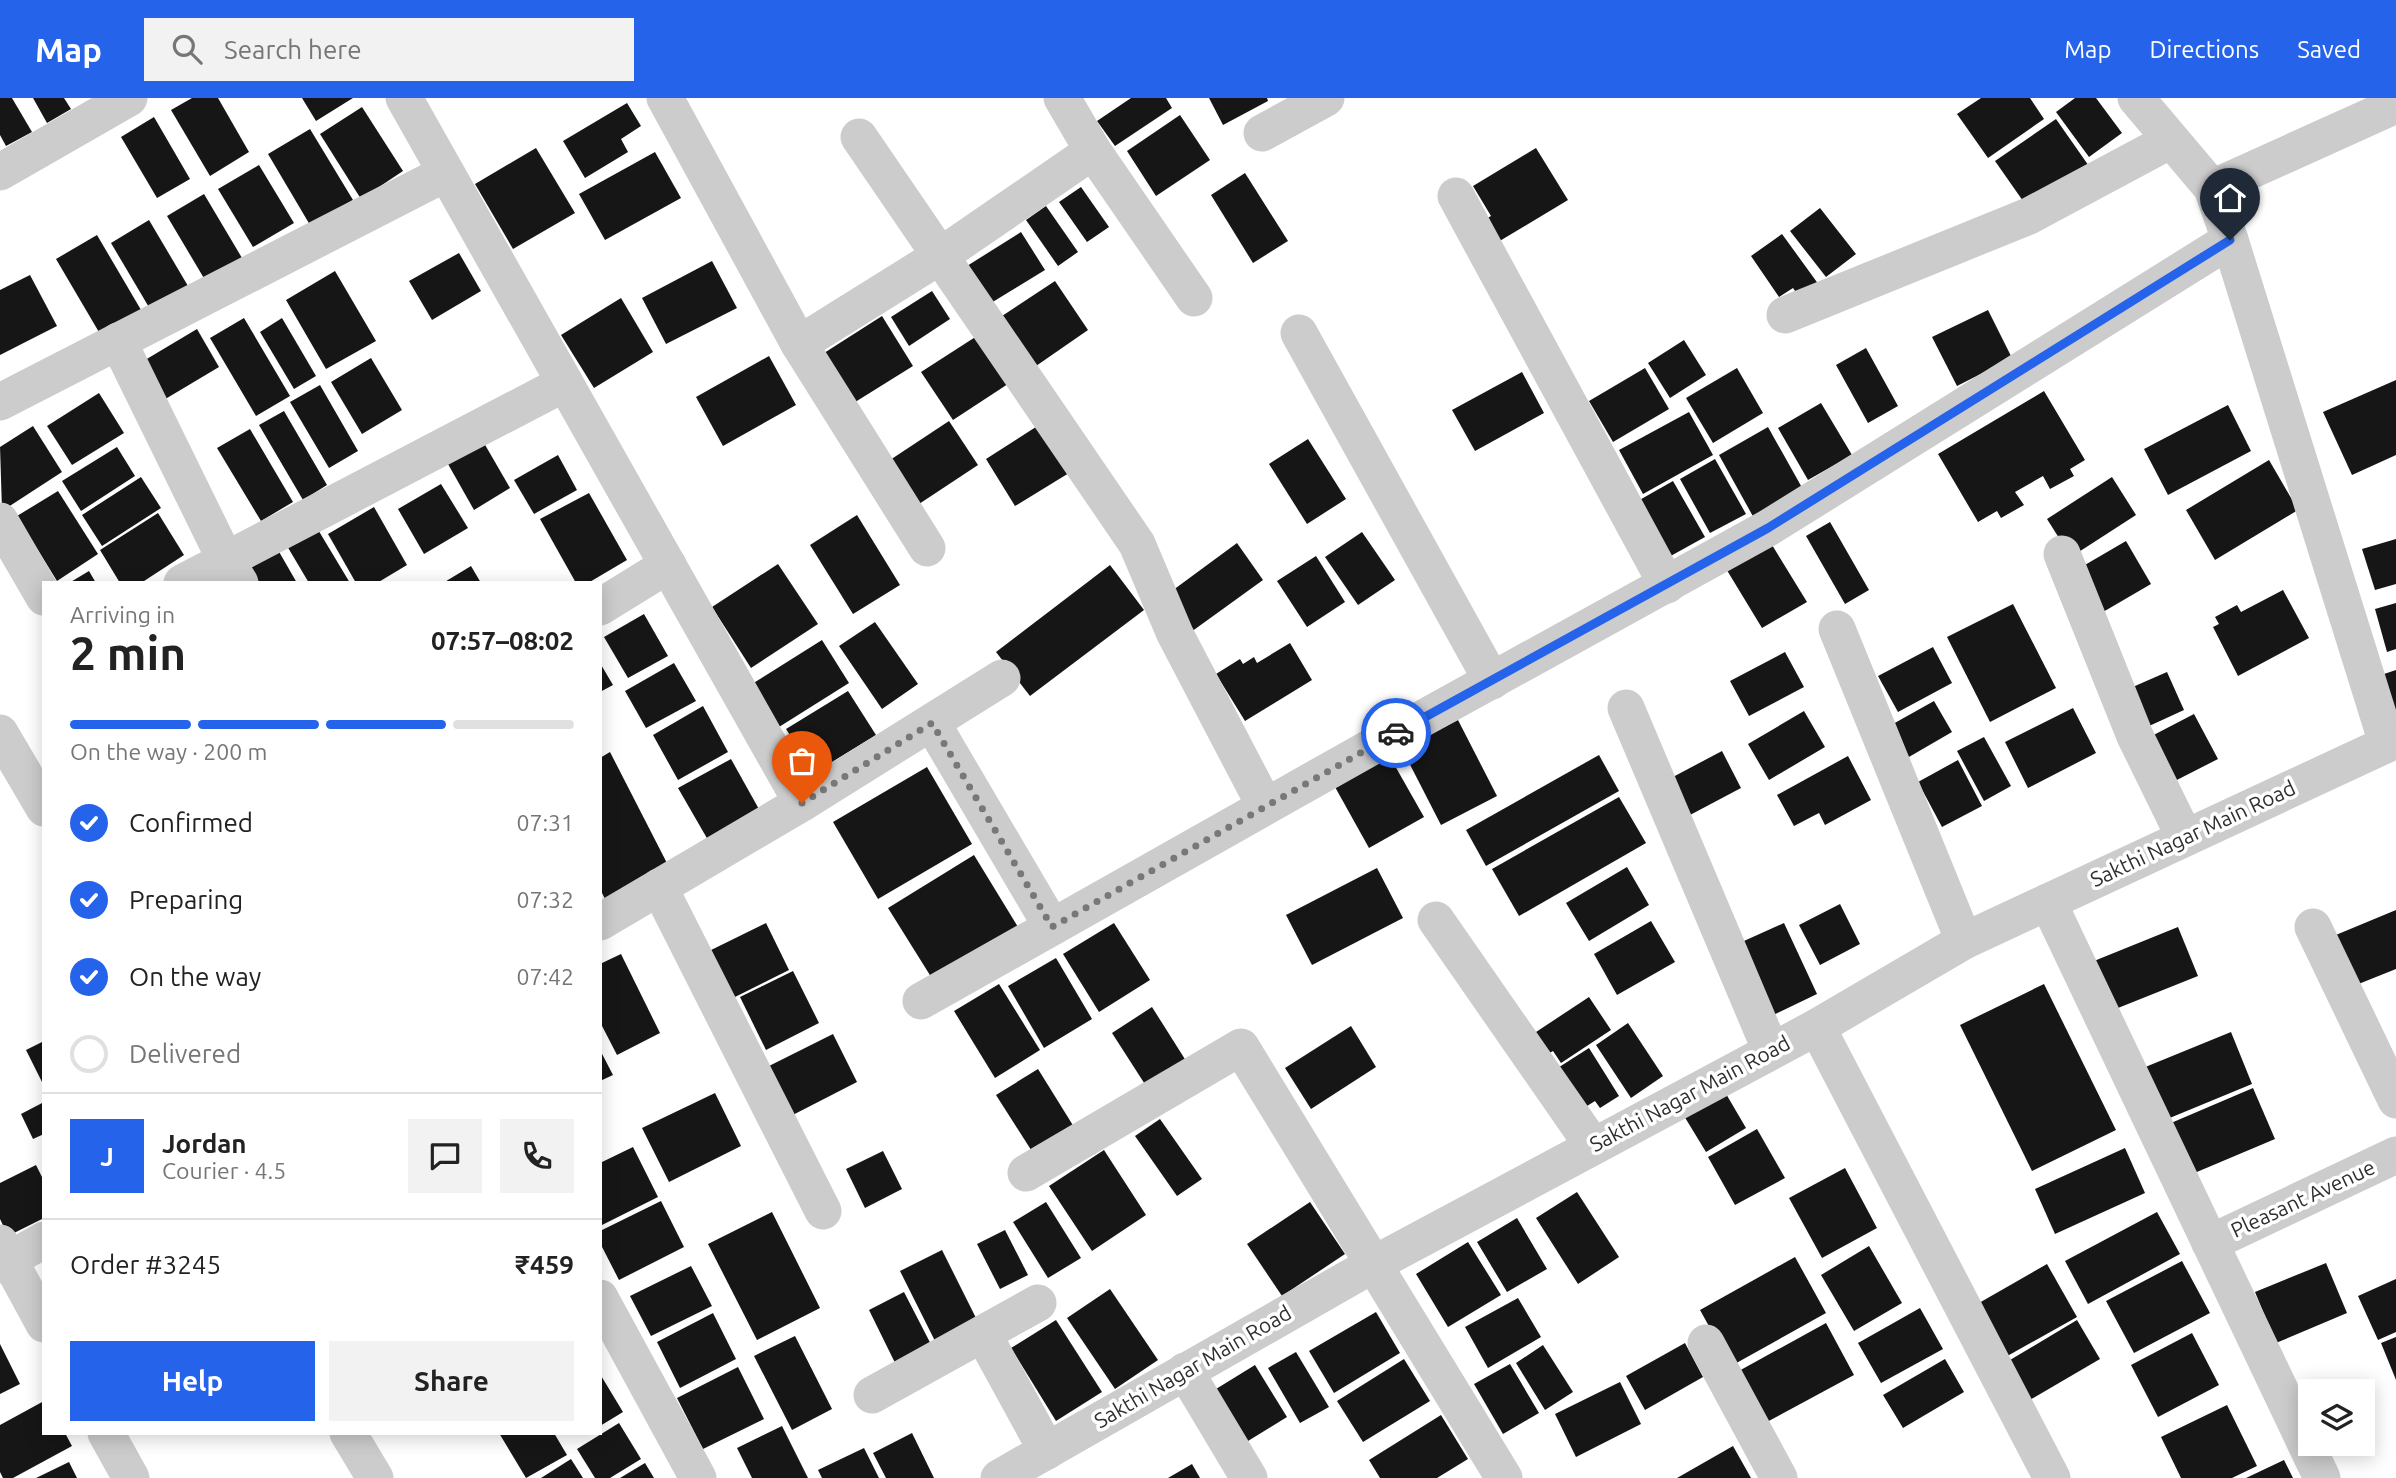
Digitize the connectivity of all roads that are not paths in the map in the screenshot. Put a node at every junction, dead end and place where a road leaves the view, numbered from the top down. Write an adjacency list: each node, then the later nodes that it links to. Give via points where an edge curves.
1 (129, 98): 12 (street)
2 (404, 98): 13 (street)
3 (665, 98): 22 (street)
4 (1062, 98): 11 (street)
5 (1326, 98): 8 (street)
6 (2136, 98): 10 (street)
7 (2396, 105): 14 (street)
8 (1262, 133)
9 (859, 137): 17 (street)
10 (2171, 140): 14 (street); 19 (street, via 2029,216)
11 (1093, 150): 17 (street); 18 (street)
12 (0, 172)
13 (446, 173): 21 (street); 23 (street)
14 (2212, 188): 16 (street)
15 (1456, 196): 31 (street)
16 (2230, 240): 31 (street, via 1768,528); 40 (street)
17 (940, 256): 22 (street); 43 (street, via 1137,544 1175,634)
18 (1194, 298)
19 (1786, 316)
20 (1299, 332): 36 (street)
21 (118, 341): 24 (street); 29 (street)
22 (799, 344): 26 (street)
23 (565, 383): 28 (street); 29 (street)
24 (0, 402)
25 (0, 522): 32 (street)
26 (927, 548)
27 (2062, 554): 44 (street, via 2135,736)
28 (668, 565): 33 (street); 41 (street)
29 (233, 571): 30 (street)
30 (190, 581)
31 (1667, 585): 36 (street)
32 (42, 594)
33 (602, 606)
34 (1837, 629): 51 (street)
35 (1002, 678): 38 (street)
36 (1492, 681): 43 (street)
37 (1626, 708): 54 (street)
38 (932, 723): 41 (street); 49 (street)
39 (0, 733): 42 (street)
40 (2391, 741): 44 (street, Sakthi Nagar Main Road)
41 (802, 803): 45 (street)
42 (42, 805)
43 (1265, 806): 49 (street)
44 (2185, 838): 46 (street, Sakthi Nagar Main Road)
45 (659, 887): 48 (street); 59 (street)
46 (2048, 902): 51 (street, Sakthi Nagar Main Road); 61 (street)
47 (1436, 920): 56 (street)
48 (602, 921)
49 (1052, 927): 52 (street)
50 (2313, 927): 55 (street)
51 (1964, 941): 53 (street, Sakthi Nagar Main Road)
52 (921, 1001)
53 (1816, 1027): 54 (street, Sakthi Nagar Main Road); 81 (street)
54 (1770, 1051): 56 (street, Sakthi Nagar Main Road)
55 (2396, 1100)
56 (1593, 1146): 63 (street, Sakthi Nagar Main Road)
57 (2396, 1155): 61 (street, Pleasant Avenue)
58 (1026, 1173): 63 (street, via 1241,1047)
59 (823, 1211)
60 (42, 1241): 62 (street)
61 (2210, 1243): 82 (street)
62 (3, 1256): 66 (street)
63 (1374, 1264): 69 (street, Sakthi Nagar Main Road); 79 (street)
64 (602, 1302): 76 (street)
65 (1038, 1303): 67 (street)
66 (42, 1321)
67 (983, 1334): 70 (street); 73 (street)
68 (1706, 1343): 80 (street)
69 (1185, 1371): 73 (street, Sakthi Nagar Main Road); 78 (street)
70 (872, 1395)
71 (107, 1435): 74 (street)
72 (349, 1435): 75 (street)
73 (1047, 1451): 77 (street, Sakthi Nagar Main Road)
74 (131, 1478)
75 (374, 1478)
76 (698, 1478)
77 (999, 1478)
78 (1249, 1478)
79 (1504, 1478)
80 (1779, 1478)
81 (2052, 1478)
82 (2322, 1478)

